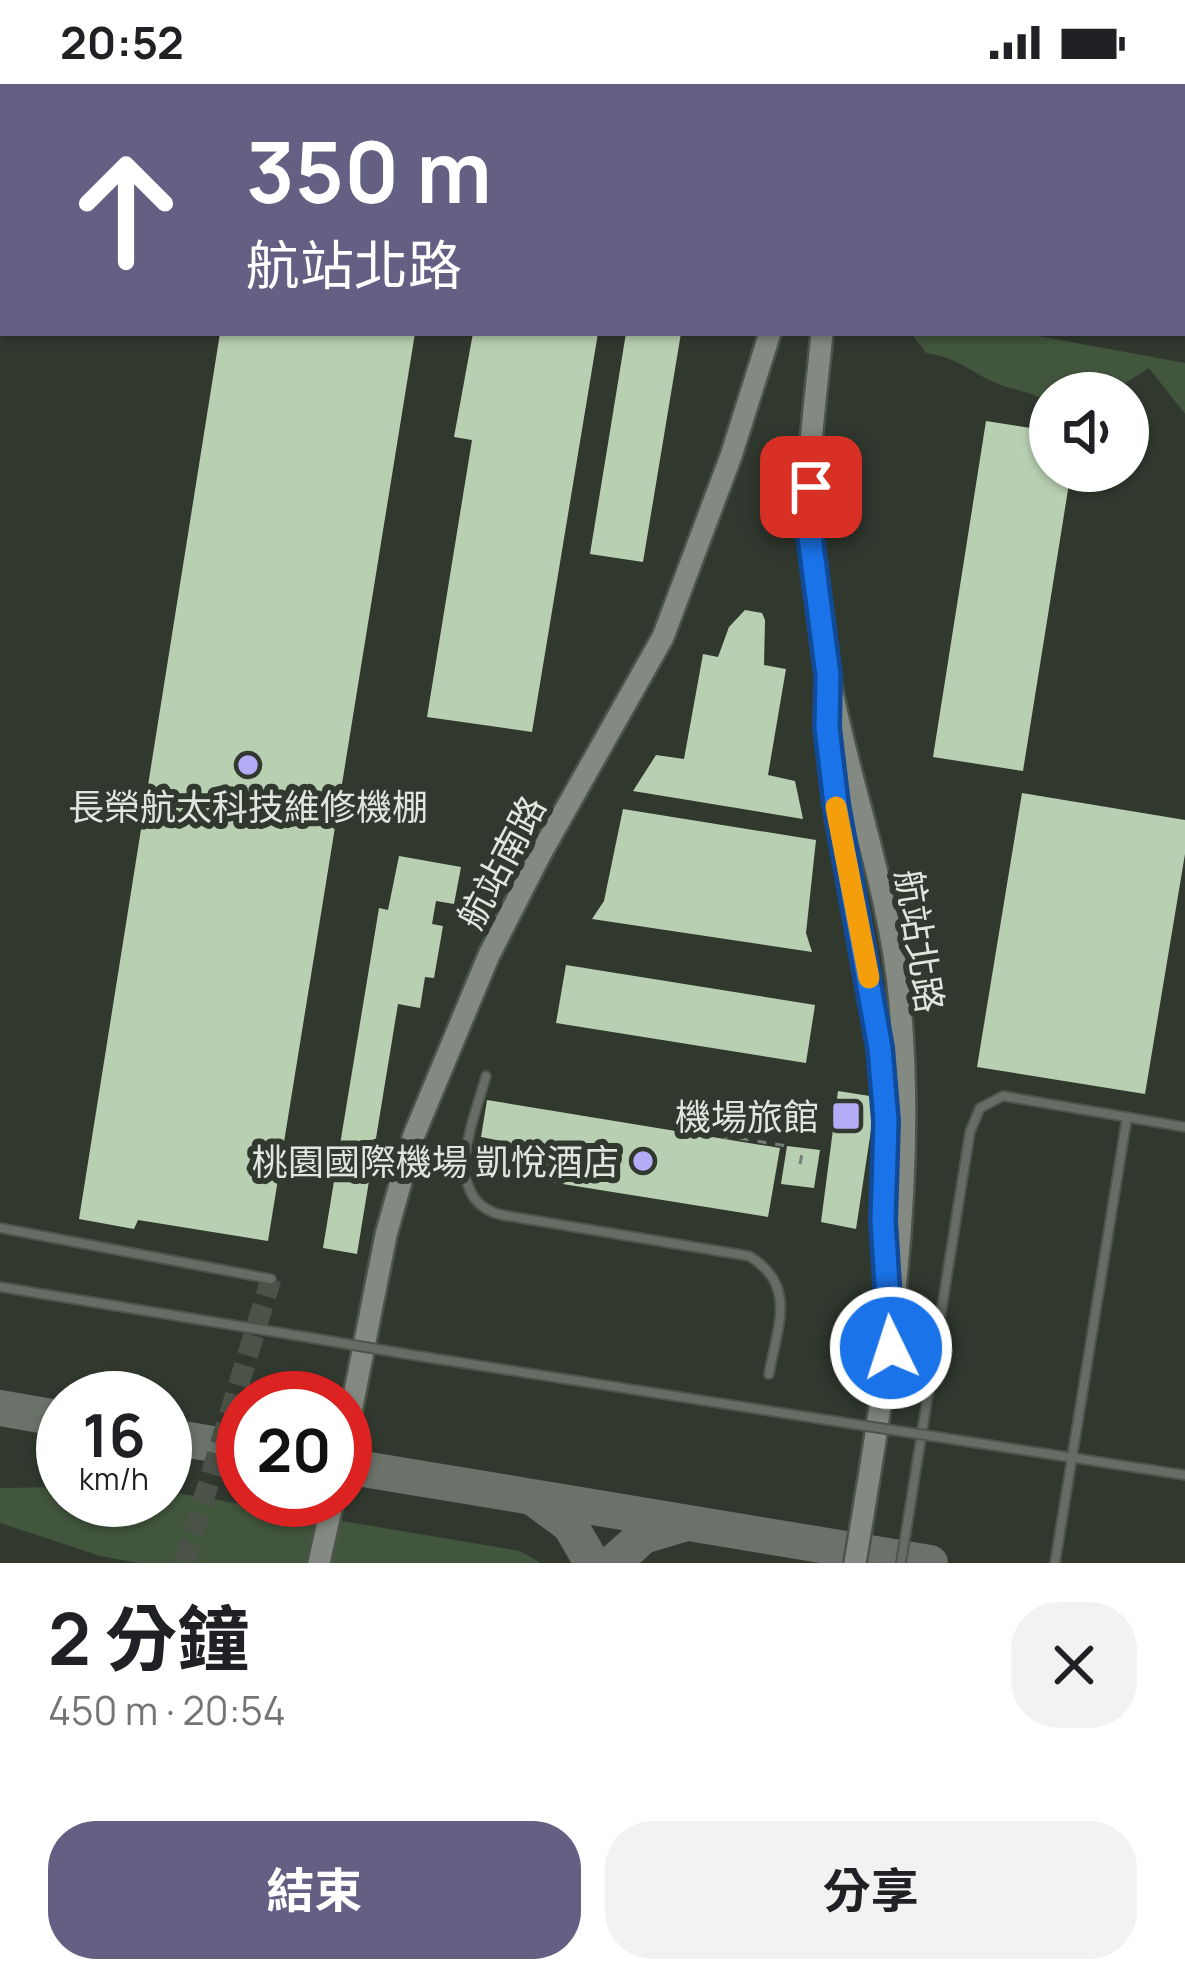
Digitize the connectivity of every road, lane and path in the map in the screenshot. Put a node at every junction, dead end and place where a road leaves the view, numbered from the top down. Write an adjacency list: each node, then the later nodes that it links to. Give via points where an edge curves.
1 (769, 336): 13 (street, 航站南路, via 663,638 489,955 414,1135)
2 (822, 336): 19 (street, 航站北路, via 809,529 828,675 900,1001 904,1195 891,1348)
3 (486, 1076): 14 (lane, via 465,1163 465,1180 482,1207 749,1256 778,1280)
4 (1127, 1117): 5 (lane); 15 (lane); 20 (lane, via 1003,1096 980,1108)
5 (1185, 1127)
6 (726, 1139): 7 (path)
7 (787, 1146)
8 (803, 1148): 9 (path)
9 (800, 1163)
10 (0, 1228): 11 (lane)
11 (271, 1279)
12 (0, 1287): 15 (lane, bridge)
13 (359, 1371)
14 (769, 1374)
15 (1072, 1458): 16 (lane); 21 (lane)
16 (1185, 1475)
17 (327, 1527): 18 (street)
18 (319, 1563)
19 (855, 1563)
20 (901, 1563)
21 (1055, 1563)

